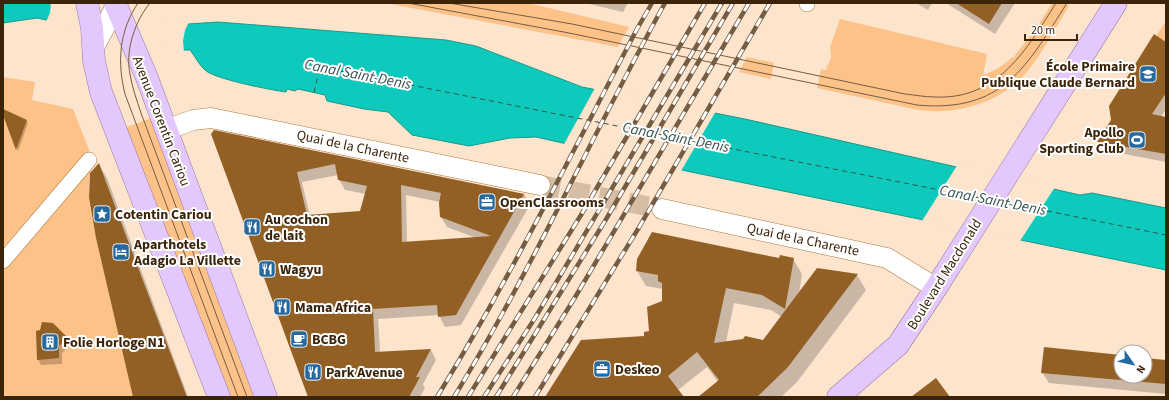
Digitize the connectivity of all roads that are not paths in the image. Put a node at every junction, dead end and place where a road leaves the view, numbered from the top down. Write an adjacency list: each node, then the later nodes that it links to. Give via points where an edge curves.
1 (88, 3): 4 (main road)
2 (1116, 3): 10 (main road, Boulevard Macdonald)
3 (115, 4): 4 (street); 5 (main road, Avenue Corentin Cariou)
4 (93, 49): 12 (main road, via 106,106)
5 (166, 130): 7 (street, Quai de la Charente, via 193,120 211,118); 13 (main road, Avenue Corentin Cariou)
6 (89, 160): 9 (street)
7 (540, 185)
8 (662, 209): 10 (street, Quai de la Charente, via 887,258)
9 (3, 261)
10 (936, 288): 11 (main road, Boulevard Macdonald, via 898,345)
11 (839, 395)
12 (219, 397)
13 (266, 397)

